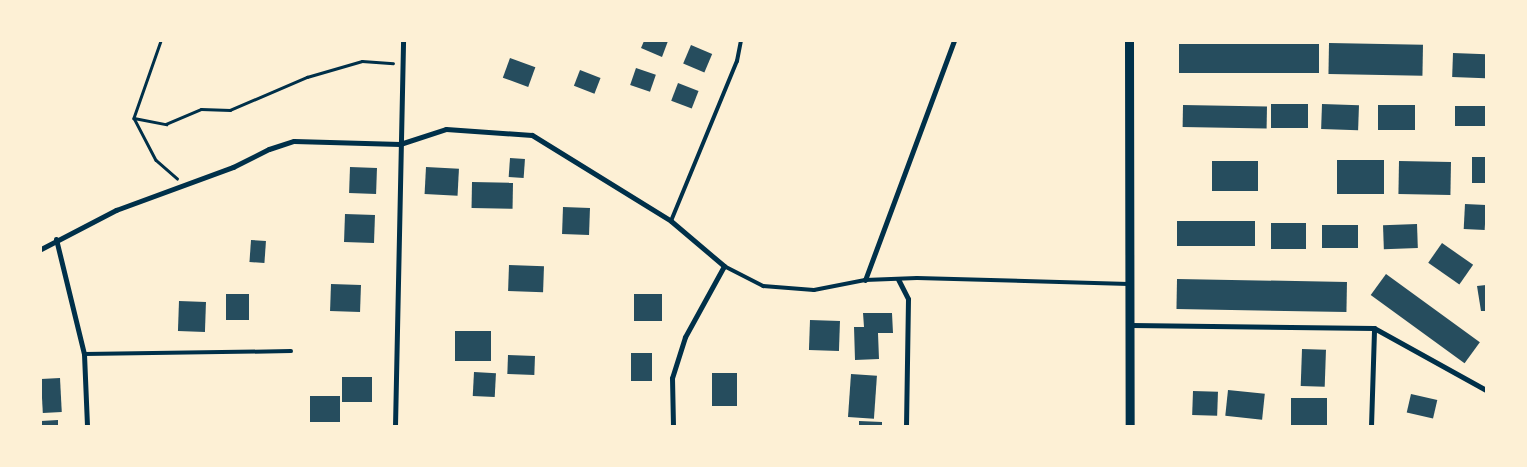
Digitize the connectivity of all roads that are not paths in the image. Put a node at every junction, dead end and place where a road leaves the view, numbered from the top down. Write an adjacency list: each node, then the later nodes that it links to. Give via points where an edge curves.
1 (403, 41): 5 (street)
2 (741, 41): 6 (lane, via 736,61)
3 (954, 41): 11 (street)
4 (1128, 41): 12 (street)
5 (400, 144): 6 (street, via 446,129 532,135); 7 (street, via 294,140 233,167 116,210); 19 (street)
6 (671, 221): 9 (street)
7 (56, 239): 8 (street); 16 (street)
8 (41, 249)
9 (724, 266): 11 (lane, via 763,286 814,290); 20 (street, via 685,337 672,378)
10 (898, 279): 11 (lane); 12 (lane); 21 (street, via 908,299)
11 (865, 280)
12 (1131, 284): 13 (street)
13 (1131, 325): 14 (street); 22 (street)
14 (1374, 328): 17 (street); 23 (street)
15 (291, 351): 16 (lane)
16 (84, 354): 18 (street)
17 (1486, 390)
18 (87, 426)
19 (395, 426)
20 (673, 426)
21 (906, 426)
22 (1130, 426)
23 (1371, 426)

